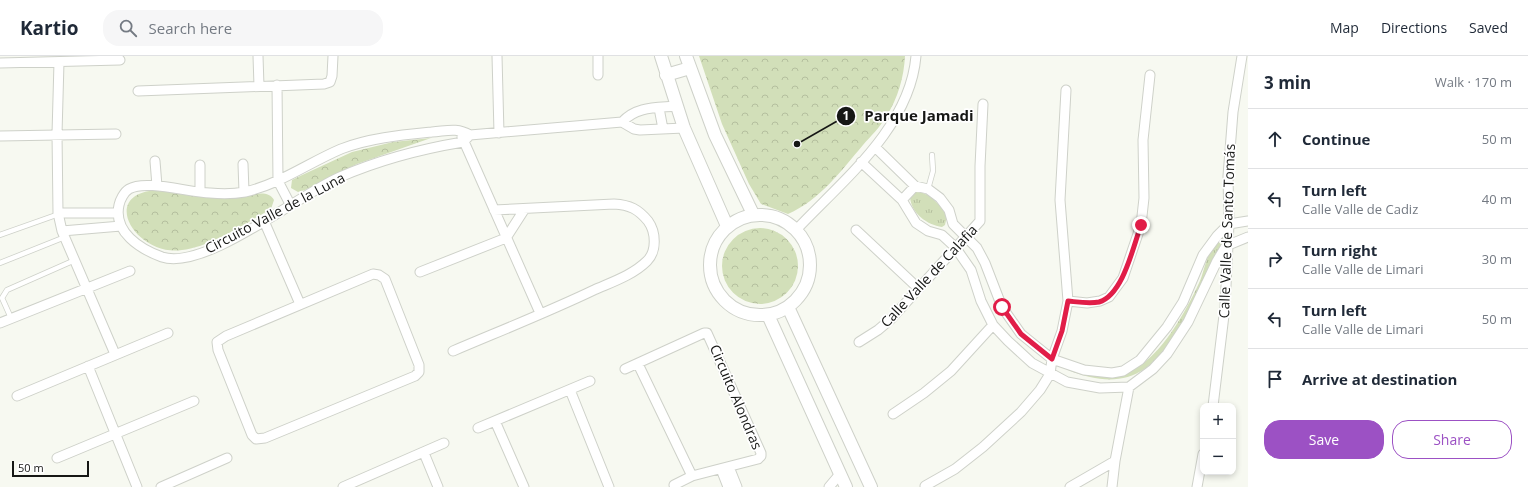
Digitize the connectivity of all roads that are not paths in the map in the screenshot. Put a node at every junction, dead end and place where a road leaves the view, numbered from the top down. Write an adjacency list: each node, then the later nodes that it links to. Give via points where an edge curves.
1 (258, 56): 18 (street)
2 (333, 56): 17 (street, via 330,82)
3 (497, 56): 28 (street)
4 (598, 56): 14 (street)
5 (661, 56): 15 (street)
6 (686, 56): 13 (street)
7 (916, 56): 34 (street, via 908,94 899,113)
8 (1242, 56): 56 (street, Calle Valle de Santo Tomás, via 1233,112 1228,176)
9 (39, 59): 11 (street); 12 (street)
10 (120, 60): 11 (street)
11 (59, 62): 29 (street)
12 (0, 63)
13 (690, 68): 15 (street); 52 (street, via 715,135)
14 (598, 75)
15 (666, 75): 22 (street)
16 (1150, 75): 75 (street, via 1143,140 1144,198 1141,225 1123,278 1109,297 1100,301)
17 (277, 85): 18 (street); 40 (street)
18 (259, 86): 20 (street)
19 (1066, 90): 75 (street, via 1060,200)
20 (138, 91)
21 (983, 104): 64 (street, Calle Valle de Calafia, via 980,222)
22 (677, 106): 23 (street); 25 (street)
23 (659, 108): 24 (street, via 633,112); 26 (street)
24 (622, 122): 26 (street, via 634,129); 28 (street)
25 (684, 128): 26 (street); 58 (street)
26 (663, 129)
27 (460, 130): 31 (street); 33 (street); 40 (street, Circuito Valle de la Luna, via 413,134 342,149)
28 (499, 133): 31 (street)
29 (57, 134): 30 (street); 32 (street); 51 (street)
30 (116, 134)
31 (470, 135): 33 (street)
32 (0, 136)
33 (463, 142): 47 (street, Circuito Valle de la Luna, via 405,154 339,177); 48 (street)
34 (875, 147): 37 (street); 42 (street)
35 (932, 156): 43 (lane, via 933,171)
36 (155, 161): 41 (street)
37 (861, 162): 46 (street); 59 (street)
38 (243, 164): 45 (street)
39 (200, 165): 44 (street)
40 (278, 181): 45 (street, Circuito Valle de la Luna); 47 (street)
41 (157, 186): 44 (street, Circuito Valle de la Luna); 50 (street, Circuito Valle de la Luna, via 144,185 128,189 120,200)
42 (915, 186): 43 (street); 46 (street)
43 (928, 189): 55 (street, via 940,198)
44 (200, 192): 45 (street, Circuito Valle de la Luna)
45 (244, 192)
46 (902, 200): 63 (street, via 916,223 928,231)
47 (290, 204): 53 (street, Circuito Valle de la Luna)
48 (494, 210): 49 (street); 66 (street)
49 (524, 210): 66 (street); 78 (street, via 628,205 639,211 649,223 654,238 653,252 648,260 626,275)
50 (117, 213): 51 (street); 57 (street)
51 (58, 214): 61 (street); 62 (lane)
52 (753, 214): 58 (street, via 739,218); 59 (street, via 767,214 780,218)
53 (264, 221): 57 (street, Circuito Valle de la Luna, via 210,250 168,259 138,245); 76 (street)
54 (1248, 221): 56 (street)
55 (953, 224): 63 (street); 64 (street)
56 (1228, 224): 67 (street, Calle Valle de Santo Tomás); 87 (street, via 1202,255 1183,302 1167,327 1140,360 1122,371 1112,373 1084,370)
57 (120, 226): 61 (street)
58 (727, 226): 79 (street, via 717,238 710,253 710,270 714,286 723,299 736,309 751,315)
59 (796, 230): 77 (street, via 808,248 811,263 809,278 803,292)
60 (856, 230): 74 (street)
61 (63, 234): 69 (street); 70 (lane)
62 (0, 235)
63 (942, 235): 68 (street)
64 (966, 237): 68 (street, Calle Valle de Calafia); 87 (street, via 977,248 985,263 1002,307 1010,320 1021,334)
65 (1248, 237): 67 (street)
66 (506, 238): 72 (street); 78 (street)
67 (1226, 246): 93 (street, via 1178,338 1153,369); 97 (street, Calle Valle de Santo Tomás, via 1225,307)
68 (955, 247): 74 (street, Calle Valle de Calafia); 82 (street, via 971,270 981,301)
69 (75, 260): 73 (street); 80 (lane, via 6,290 2,298)
70 (0, 263)
71 (130, 270): 73 (street)
72 (420, 272)
73 (86, 287): 80 (street); 86 (street)
74 (918, 288): 84 (street, Calle Valle de Calafia, via 886,323)
75 (1068, 301): 87 (street, via 1062,331)
76 (300, 304): 76 (street, via 217,342 249,428 256,439 265,438 415,376 419,372 419,365 388,286 380,275 373,274)
77 (788, 307): 79 (street); 123 (street)
78 (540, 313): 85 (street)
79 (768, 315): 109 (street)
80 (11, 318): 81 (street)
81 (0, 323)
82 (993, 325): 91 (street, via 1032,363); 98 (street, via 951,371)
83 (168, 333): 86 (street)
84 (858, 342)
85 (453, 351)
86 (115, 354): 89 (street)
87 (1052, 359): 91 (street)
88 (638, 364): 90 (street, Circuito Alondras); 107 (street, Circuito Alondras, via 707,333 761,452 758,459); 110 (street)
89 (88, 366): 95 (street); 101 (street)
90 (625, 369)
91 (1050, 374): 93 (street, via 1067,382 1100,388); 113 (street, via 1021,412 983,447 955,469)
92 (590, 381): 94 (street)
93 (1129, 387): 106 (street)
94 (570, 390): 99 (street); 118 (street)
95 (17, 396)
96 (194, 401): 101 (street)
97 (1213, 403)
98 (893, 414)
99 (495, 421): 100 (street); 117 (street)
100 (478, 428)
101 (116, 433): 104 (street); 114 (street)
102 (444, 443): 103 (street)
103 (424, 453): 112 (street); 116 (street)
104 (57, 458)
105 (227, 458): 115 (street)
106 (1114, 461): 124 (street); 125 (street)
107 (725, 468): 110 (street, Circuito Alondras); 119 (street); 120 (street)
108 (1200, 470): 126 (street)
109 (840, 474): 121 (street); 122 (street)
110 (692, 476): 111 (street, Circuito Alondras)
111 (674, 485)
112 (348, 486)
113 (925, 486)
114 (137, 487)
115 (161, 487)
116 (438, 487)
117 (524, 487)
118 (609, 487)
119 (728, 487)
120 (737, 487)
121 (829, 487)
122 (846, 487)
123 (871, 487)
124 (1070, 487)
125 (1112, 487)
126 (1197, 487)

